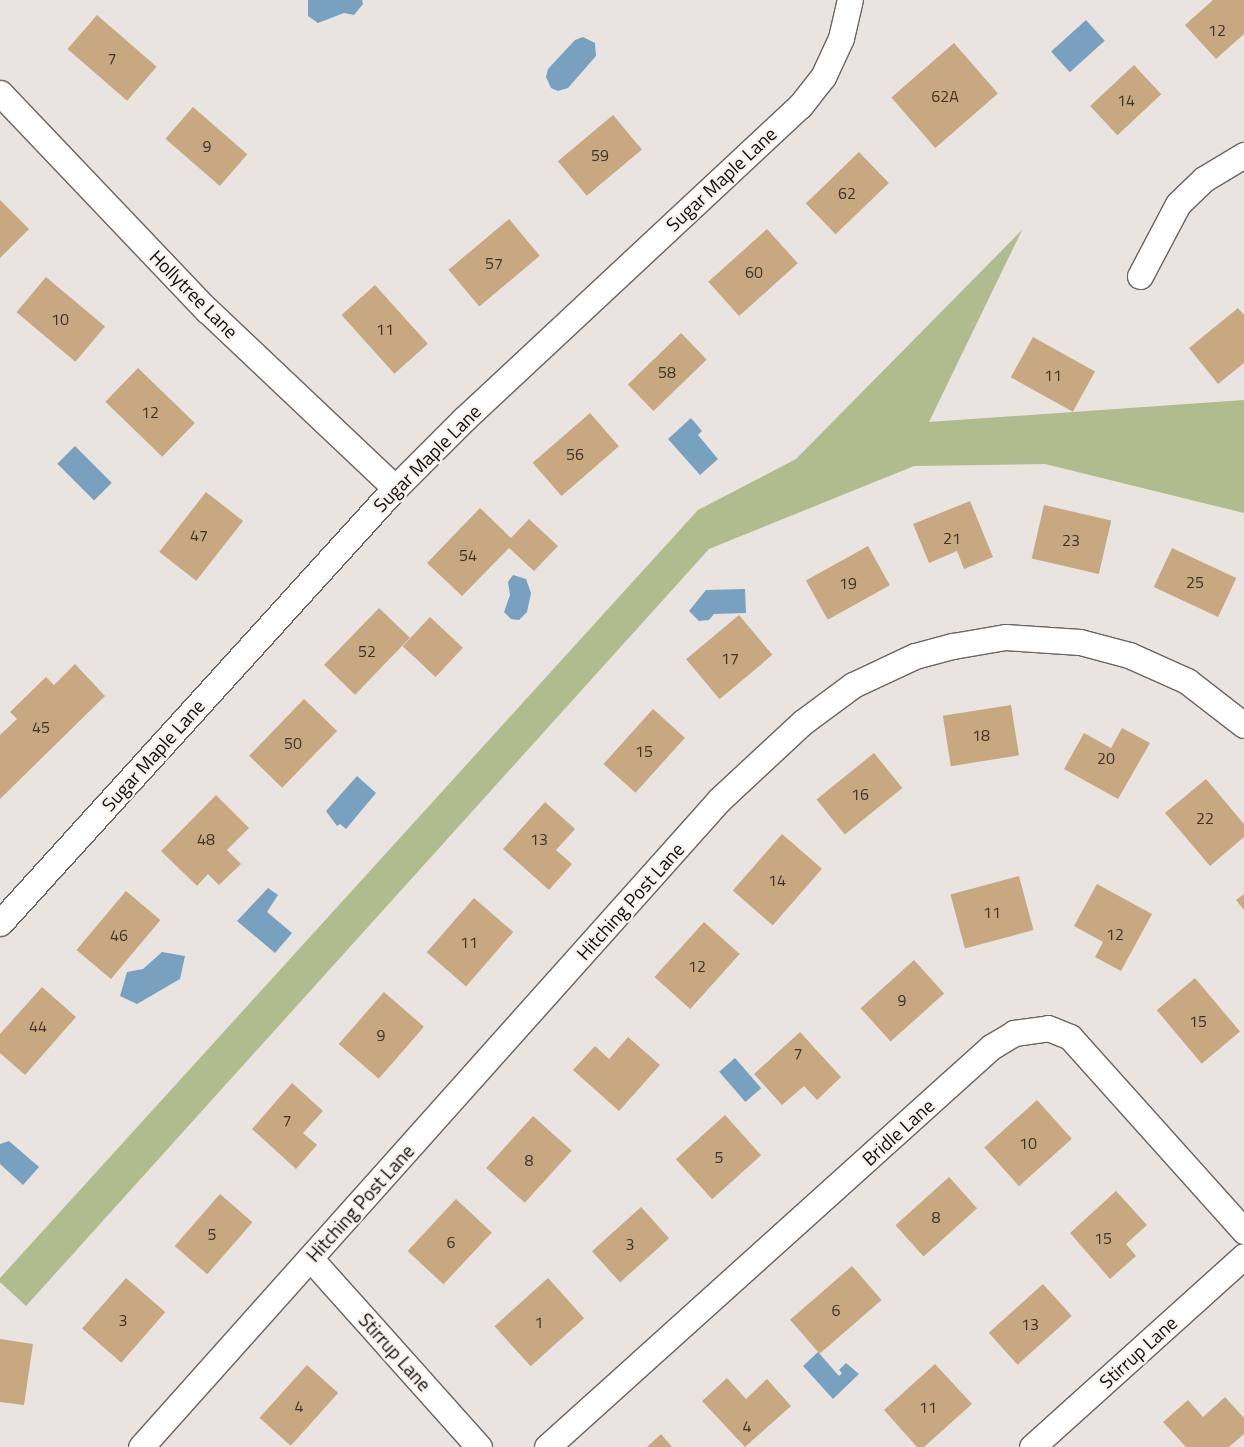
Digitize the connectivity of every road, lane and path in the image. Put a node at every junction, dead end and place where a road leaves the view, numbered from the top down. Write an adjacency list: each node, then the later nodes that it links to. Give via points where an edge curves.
1 (850, 0): 5 (street, Sugar Maple Lane, via 841,38 823,77 800,106 464,419)
2 (0, 93): 5 (street, Hollytree Lane, via 207,310)
3 (1244, 156): 4 (street, via 1204,179 1178,204)
4 (1140, 276)
5 (395, 488): 7 (street, Sugar Maple Lane)
6 (1244, 725): 10 (street, Hitching Post Lane, via 1187,681 1129,655 1080,642 1005,637 953,646 915,656 853,684 803,722 719,800)
7 (1, 921)
8 (1244, 1231): 13 (street, Bridle Lane, via 1070,1037 1048,1028 1014,1033 984,1054)
9 (1244, 1256): 14 (street, Stirrup Lane)
10 (310, 1258): 11 (street, Hitching Post Lane); 12 (street, Stirrup Lane)
11 (141, 1447)
12 (479, 1447)
13 (547, 1447)
14 (1032, 1447)

